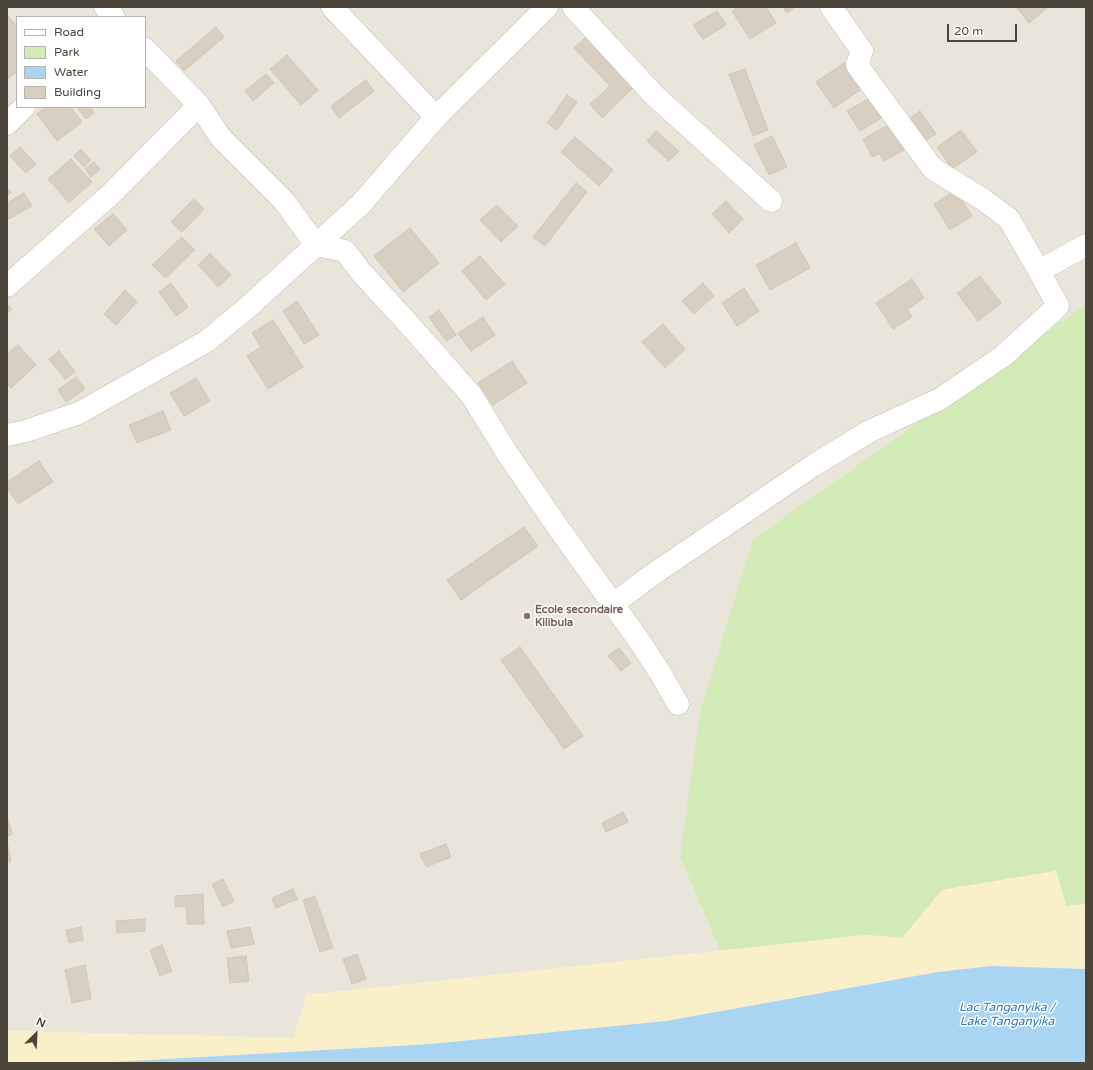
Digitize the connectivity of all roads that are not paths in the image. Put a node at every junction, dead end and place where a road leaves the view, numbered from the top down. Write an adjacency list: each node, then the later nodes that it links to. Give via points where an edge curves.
1 (105, 7): 6 (street); 7 (street)
2 (332, 7): 11 (street)
3 (547, 7): 11 (street)
4 (573, 7): 13 (street, via 654,95)
5 (831, 7): 16 (street, via 862,51 857,65 934,170 984,200 1009,219)
6 (98, 16)
7 (113, 16)
8 (146, 50): 9 (street)
9 (199, 105): 14 (street, via 221,138 284,201); 17 (street, via 111,194)
10 (23, 108): 12 (street)
11 (436, 117): 14 (street, via 361,204)
12 (7, 124)
13 (771, 201)
14 (316, 245): 18 (street, via 207,341 79,413); 19 (street, via 345,251 360,272 472,396 507,453)
15 (1086, 246): 16 (street)
16 (1039, 271): 19 (street, via 1058,306 1002,356 940,399 870,431 814,465)
17 (7, 286)
18 (7, 435)
19 (613, 604): 20 (street, via 659,671)
20 (678, 704)

